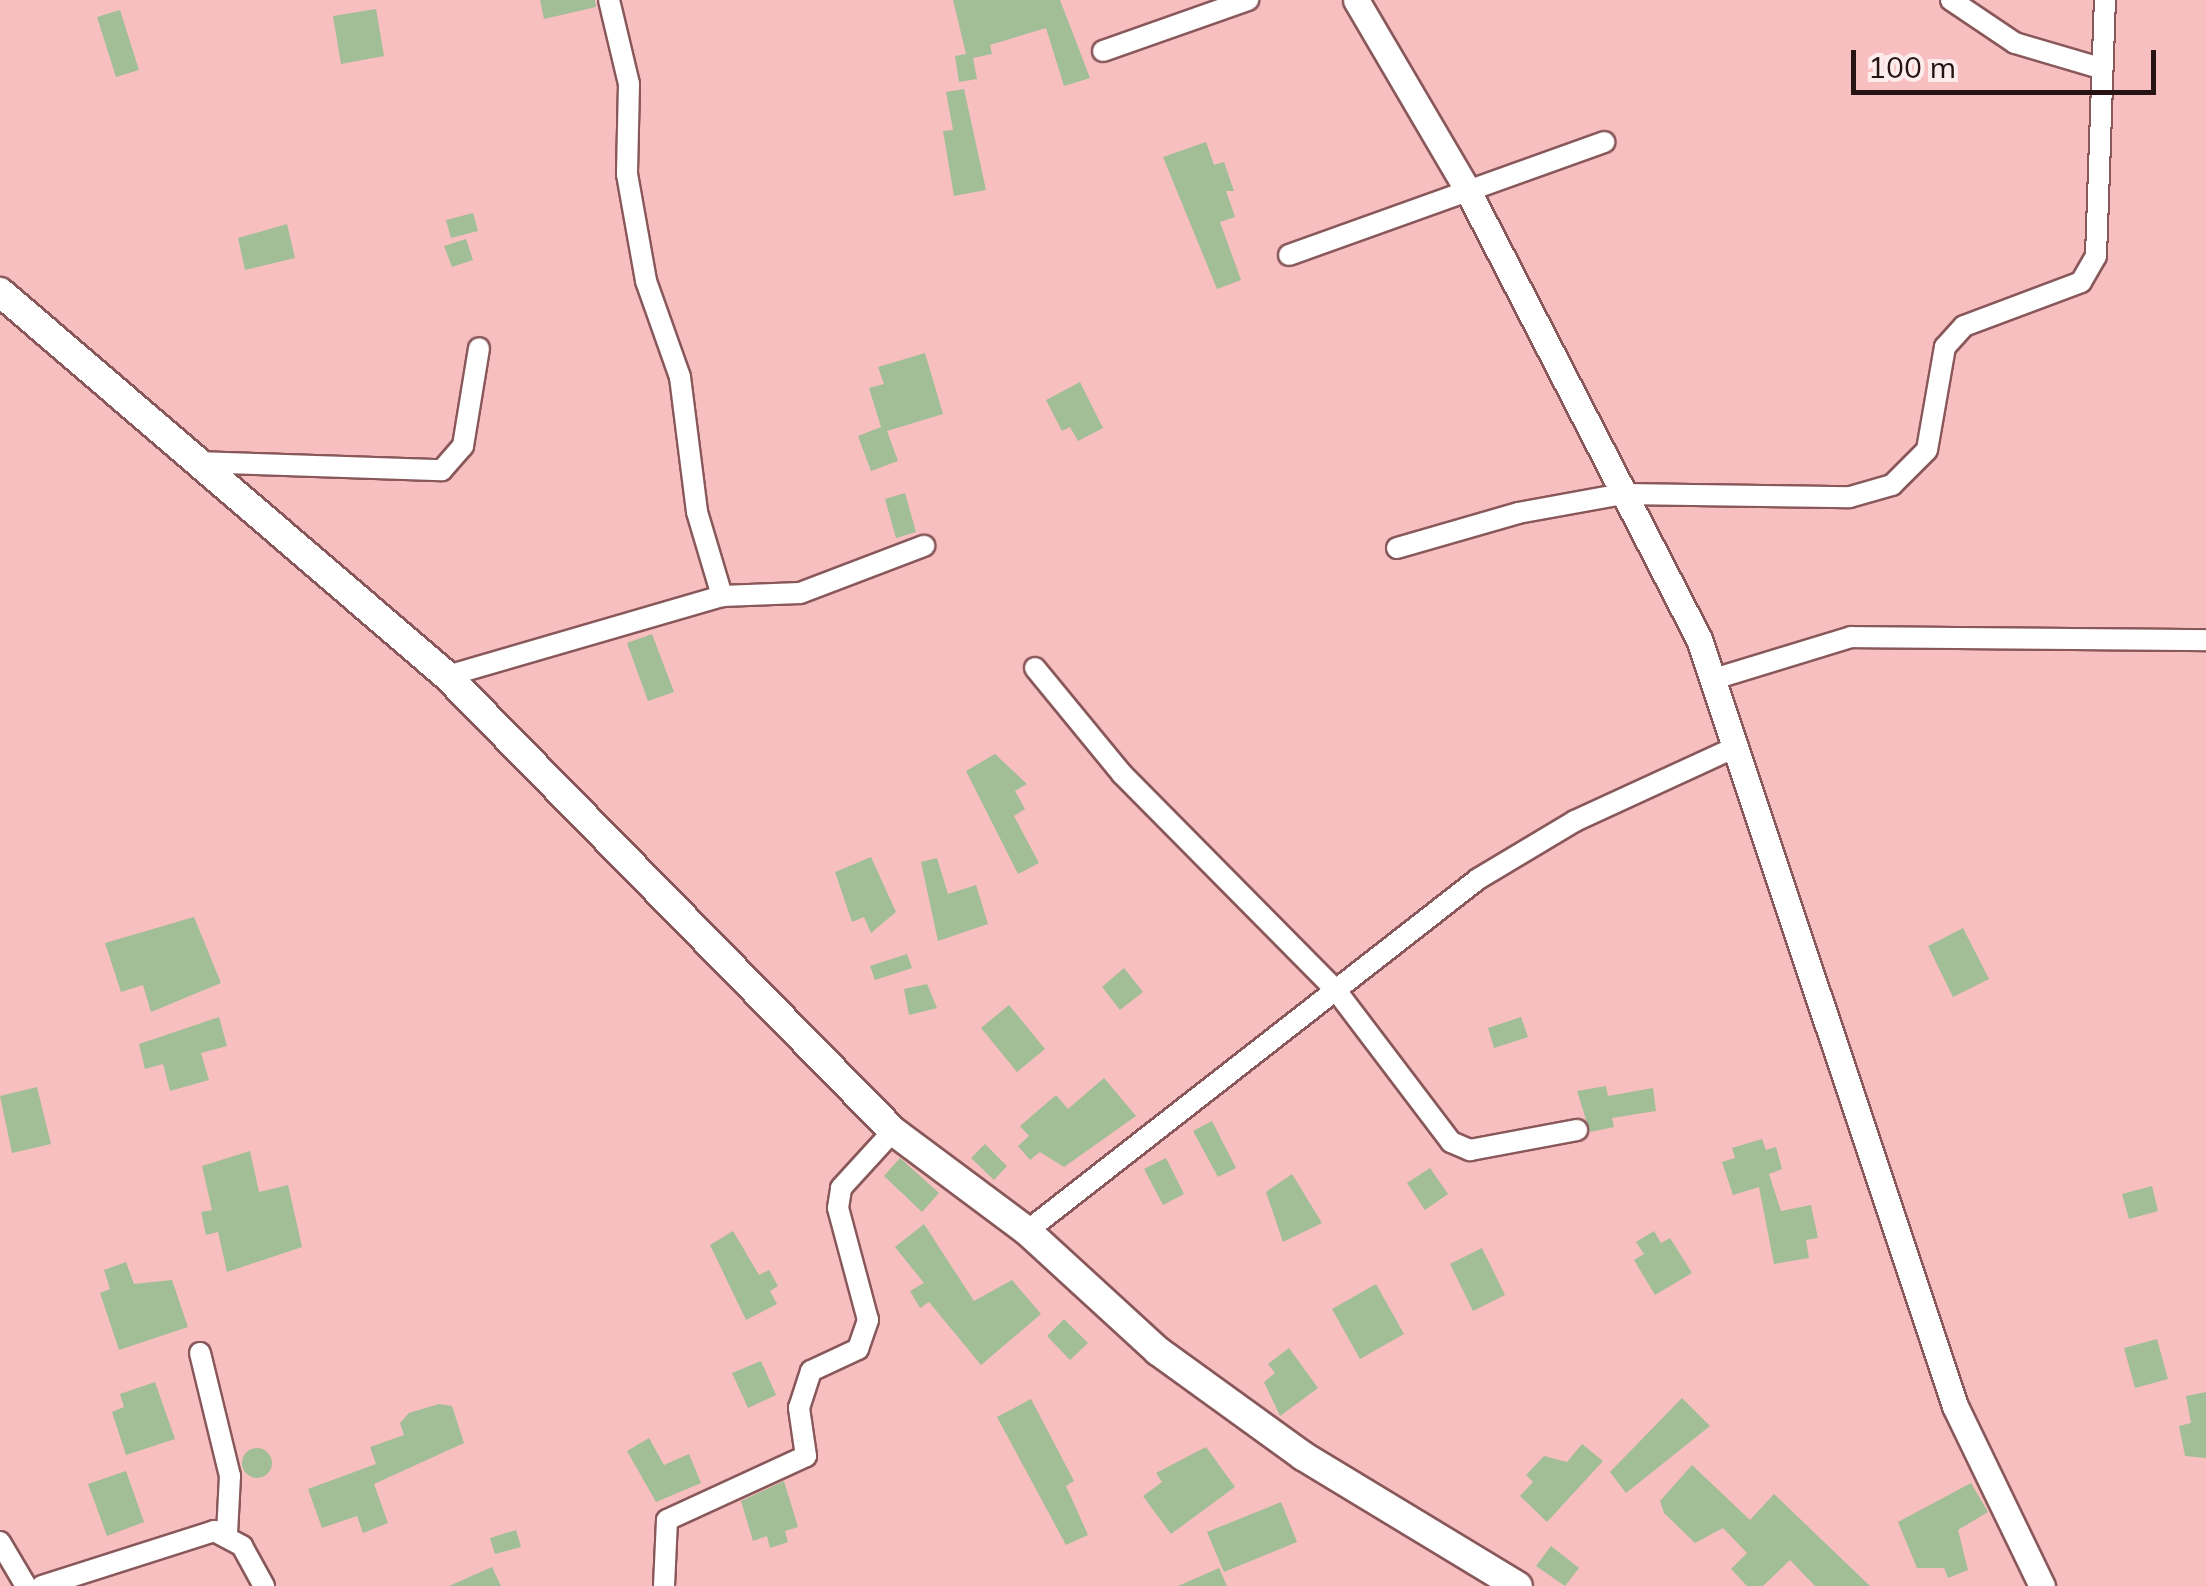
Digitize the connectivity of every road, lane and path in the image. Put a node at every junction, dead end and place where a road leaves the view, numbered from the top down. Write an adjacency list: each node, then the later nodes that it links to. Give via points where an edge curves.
1 (608, 0): 17 (street, via 629,84 628,174 646,282 680,377 697,512)
2 (1248, 0): 6 (street)
3 (1356, 0): 9 (street)
4 (1951, 0): 7 (street, via 2015,43)
5 (2105, 0): 7 (street)
6 (1104, 51)
7 (2100, 68): 14 (street, via 2096,256 2081,282 1964,326 1945,347 1927,450 1892,485 1850,497)
8 (1604, 142): 9 (street)
9 (1467, 188): 10 (street); 14 (street)
10 (1289, 256)
11 (0, 292): 13 (main road)
12 (479, 348): 13 (street, via 463,446 442,470)
13 (194, 462): 20 (main road)
14 (1623, 494): 16 (street, via 1518,512); 21 (street)
15 (924, 546): 17 (street, via 800,592)
16 (1397, 548)
17 (722, 596): 20 (street)
18 (2206, 640): 21 (street, via 1851,637)
19 (1036, 668): 23 (street, via 1122,774)
20 (447, 676): 25 (main road)
21 (1714, 679): 22 (street)
22 (1738, 746): 23 (street, via 1575,821 1478,879); 35 (street, via 1955,1406)
23 (1335, 990): 24 (street, via 1450,1142 1470,1150); 26 (street)
24 (1577, 1130)
25 (893, 1131): 26 (main road); 33 (street, via 841,1188 838,1208 868,1320 858,1349 811,1371 799,1408 806,1456 668,1520)
26 (1027, 1232): 34 (main road, via 1158,1351 1303,1456)
27 (200, 1353): 28 (street, via 230,1476)
28 (227, 1534): 31 (street, via 198,1533); 32 (street)
29 (0, 1542): 30 (street)
30 (26, 1586)
31 (42, 1586)
32 (264, 1586)
33 (664, 1586)
34 (1518, 1586)
35 (2042, 1586)

